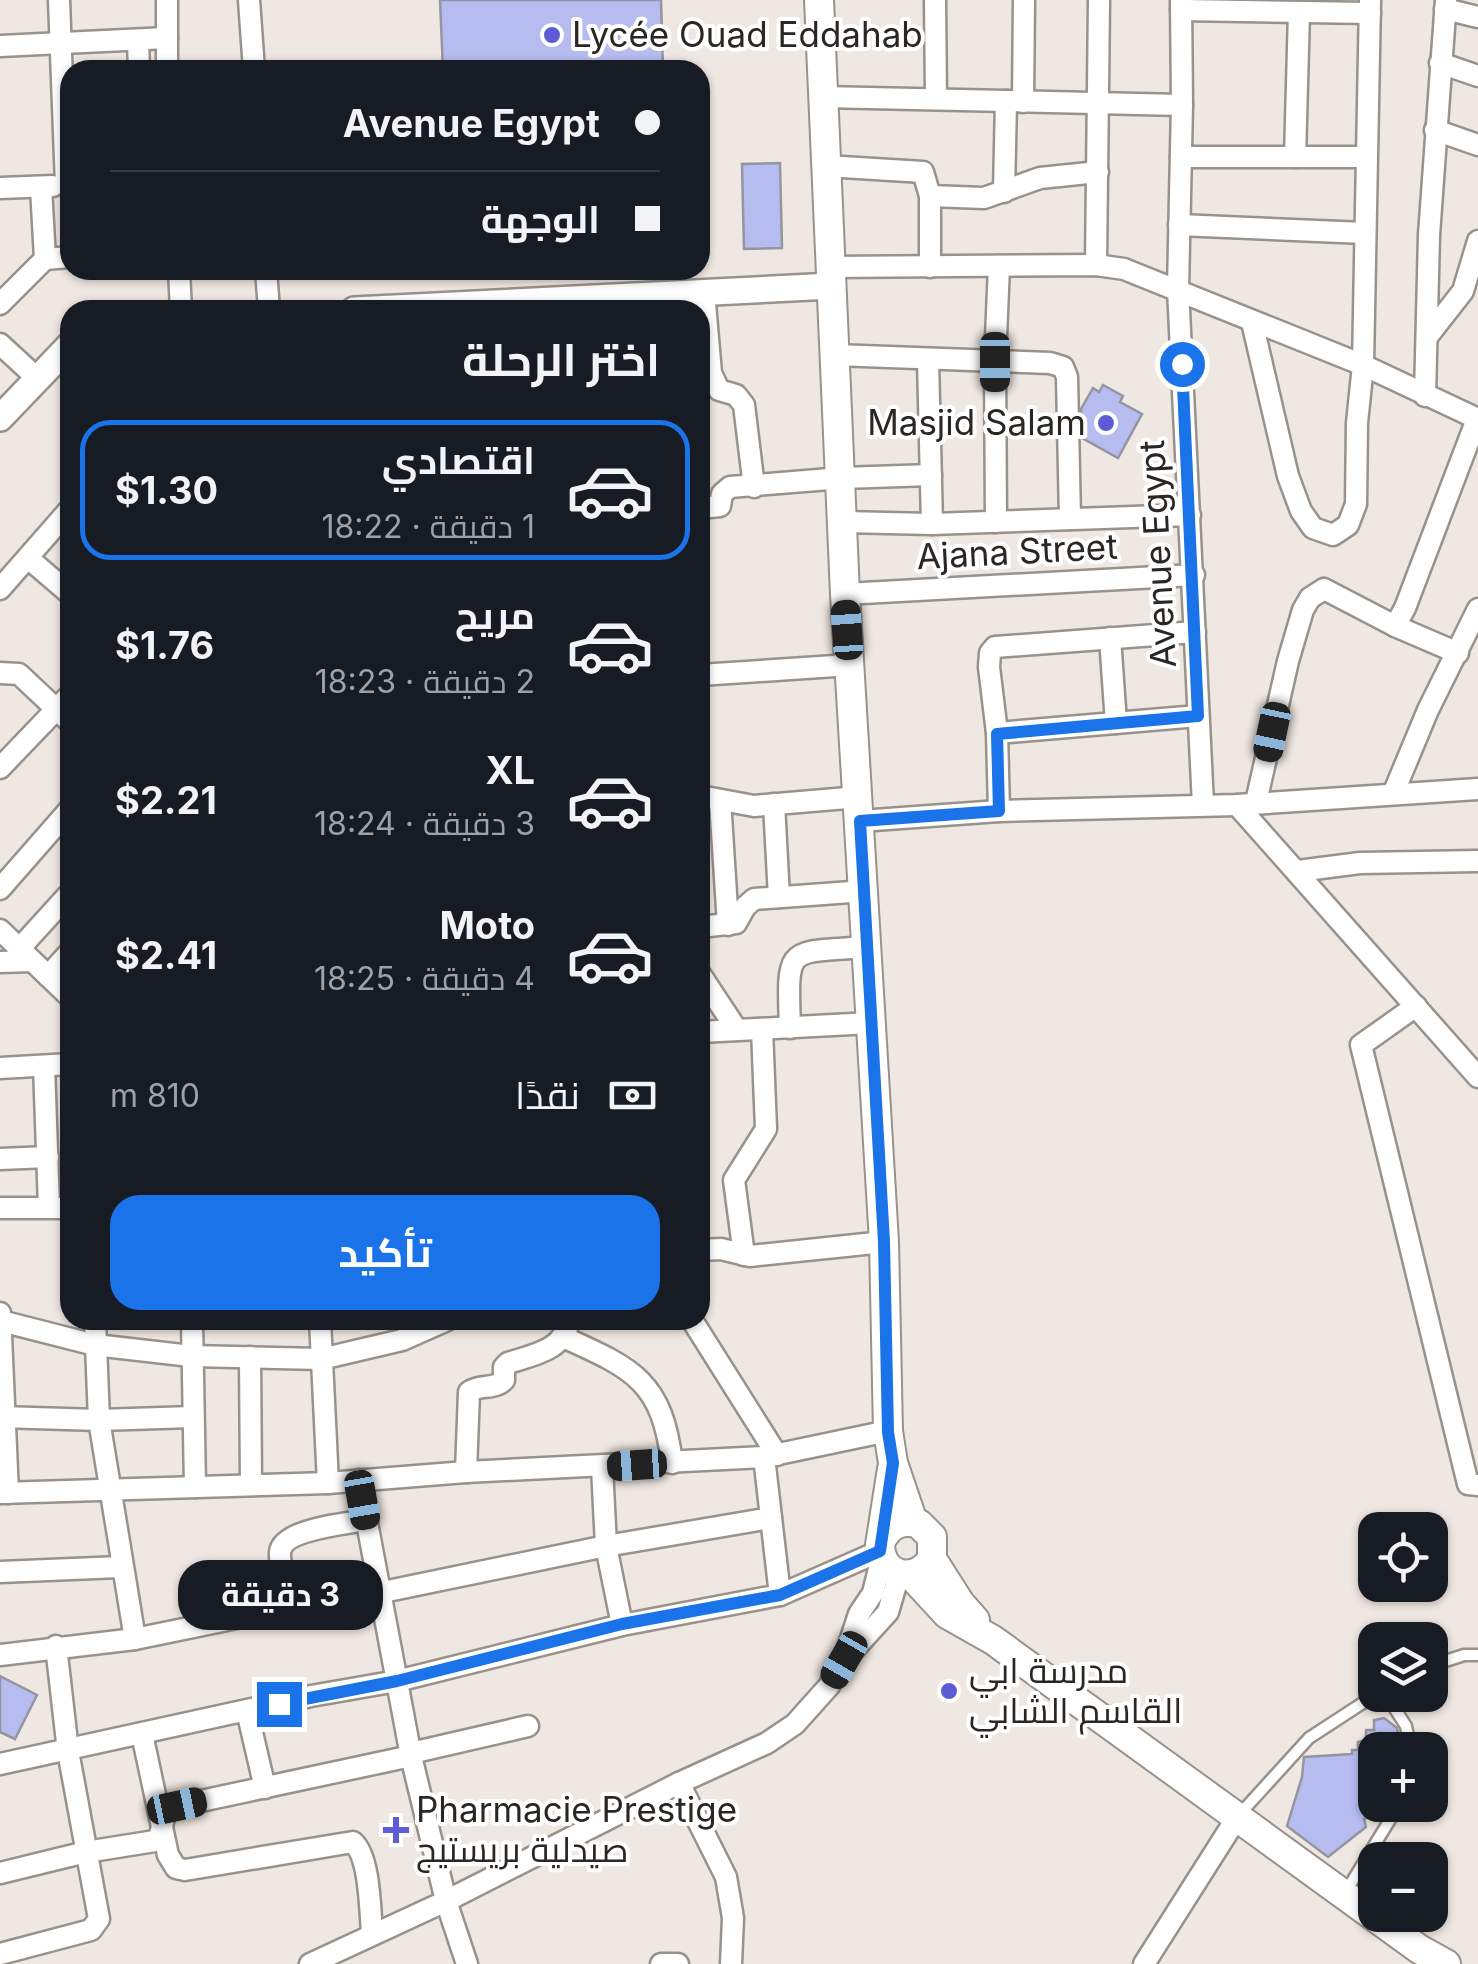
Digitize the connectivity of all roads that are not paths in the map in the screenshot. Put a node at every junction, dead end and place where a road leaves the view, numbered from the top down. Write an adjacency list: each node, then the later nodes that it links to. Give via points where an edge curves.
1 (59, 0): 15 (street)
2 (167, 0): 13 (street)
3 (249, 0): 20 (street)
4 (819, 0): 23 (main road)
5 (935, 0): 24 (street)
6 (1024, 0): 25 (street)
7 (1099, 0): 26 (street)
8 (1446, 4): 12 (street); 21 (street)
9 (1181, 5): 11 (street); 27 (street, Avenue Egypt)
10 (1370, 6): 11 (street); 31 (street)
11 (1299, 12): 30 (street)
12 (1478, 17)
13 (168, 38): 14 (street); 19 (street)
14 (138, 41): 15 (street); 18 (street)
15 (60, 44): 16 (street); 17 (street)
16 (0, 46)
17 (61, 60)
18 (138, 60)
19 (168, 60)
20 (253, 60)
21 (1440, 64): 22 (street); 28 (street)
22 (1478, 76)
23 (822, 96): 24 (street); 33 (main road)
24 (936, 98): 25 (street)
25 (1014, 102): 26 (street); 38 (street)
26 (1098, 104): 27 (street); 34 (street)
27 (1182, 105): 32 (street, Avenue Egypt)
28 (1435, 130): 29 (street); 55 (street)
29 (1478, 144)
30 (1295, 157): 31 (street); 32 (street)
31 (1366, 157): 41 (street)
32 (1181, 158): 40 (street, Avenue Egypt)
33 (826, 166): 39 (street, via 922,172); 48 (main road)
34 (1098, 172): 38 (street, via 1040,178); 47 (street)
35 (60, 186): 36 (street)
36 (41, 187): 37 (street); 44 (street)
37 (0, 188)
38 (1004, 192): 39 (street)
39 (930, 196): 45 (street)
40 (1179, 225): 41 (street); 49 (street, Avenue Egypt)
41 (1365, 232): 61 (street)
42 (1478, 241): 55 (street, via 1463,290)
43 (60, 258): 44 (street)
44 (45, 259): 53 (street)
45 (930, 266): 46 (street); 48 (street)
46 (998, 266): 47 (street); 60 (street)
47 (1096, 266): 49 (street)
48 (832, 276): 50 (street); 58 (main road)
49 (1178, 290): 54 (street); 71 (street, Avenue Egypt)
50 (704, 292): 51 (street); 52 (street)
51 (656, 300)
52 (704, 300)
53 (0, 304)
54 (1252, 322): 61 (street); 61 (street, via 1294,497 1306,520 1327,536 1343,531 1356,504)
55 (1427, 337): 64 (street)
56 (0, 344): 62 (street)
57 (60, 355): 62 (street)
58 (835, 356): 59 (street); 68 (main road)
59 (928, 360): 60 (street); 67 (street)
60 (995, 362): 72 (street, via 1065,369); 75 (street)
61 (1363, 365): 64 (street)
62 (37, 378): 65 (street)
63 (710, 379): 69 (street, via 744,404)
64 (1425, 396): 66 (street)
65 (0, 418)
66 (1478, 419): 83 (street)
67 (931, 475): 68 (street); 76 (street)
68 (842, 478): 69 (street); 74 (main road)
69 (754, 486): 70 (street, via 726,489 720,506)
70 (710, 507)
71 (1190, 515): 72 (street); 78 (street, Avenue Egypt)
72 (1070, 519): 75 (street)
73 (60, 521): 77 (street)
74 (842, 522): 76 (street); 81 (main road)
75 (996, 522): 76 (street)
76 (932, 524)
77 (28, 558): 79 (street); 80 (street)
78 (1194, 575): 81 (street, Ajana Street); 84 (street, Avenue Egypt)
79 (60, 585)
80 (0, 589)
81 (845, 594): 87 (main road)
82 (1478, 609): 86 (street)
83 (1395, 626): 86 (street); 99 (street, via 1324,590 1310,598)
84 (1195, 632): 85 (street); 92 (street, Avenue Egypt)
85 (1110, 638): 93 (street); 94 (street, via 995,647 989,667)
86 (1458, 653): 97 (street)
87 (850, 666): 89 (street); 102 (main road)
88 (0, 674): 90 (street, via 19,674)
89 (710, 674)
90 (60, 704)
91 (60, 713): 95 (street)
92 (1198, 716): 93 (street); 101 (street, Avenue Egypt)
93 (1116, 723): 94 (street)
94 (997, 734): 103 (street)
95 (0, 768)
96 (1478, 789): 97 (street)
97 (1394, 794): 99 (street)
98 (710, 798): 100 (street); 111 (street)
99 (1247, 803): 101 (street); 106 (street)
100 (774, 804): 102 (street); 109 (street)
101 (1202, 805): 103 (street)
102 (860, 809): 103 (street); 108 (main road)
103 (999, 811)
104 (60, 820): 107 (street)
105 (1478, 861): 106 (street)
106 (1298, 871): 121 (street)
107 (0, 889)
108 (864, 891): 109 (street); 114 (main road)
109 (778, 897): 111 (street, via 751,900)
110 (60, 906): 115 (street)
111 (728, 925): 112 (street)
112 (710, 926)
113 (0, 930): 115 (street)
114 (868, 947): 122 (main road); 123 (street, via 796,957 788,970)
115 (26, 955): 116 (street); 118 (street)
116 (0, 962)
117 (60, 963): 118 (street)
118 (48, 976): 119 (street)
119 (60, 987)
120 (710, 989): 125 (street)
121 (1416, 1006): 130 (street); 164 (street, via 1361,1045 1468,1484)
122 (871, 1023): 123 (street); 136 (main road)
123 (790, 1028): 124 (street)
124 (762, 1029): 125 (street); 138 (street, via 766,1129 734,1180)
125 (737, 1030): 126 (street)
126 (710, 1031)
127 (60, 1065): 128 (street)
128 (44, 1066): 129 (street); 132 (street)
129 (0, 1068)
130 (1478, 1077)
131 (60, 1141): 132 (street)
132 (48, 1147): 133 (street); 134 (street)
133 (0, 1159)
134 (59, 1207): 135 (street)
135 (0, 1208)
136 (884, 1242): 138 (street); 155 (main road)
137 (710, 1249): 138 (street)
138 (744, 1255)
139 (0, 1310): 140 (street)
140 (1, 1321): 148 (street); 152 (street)
141 (95, 1330): 148 (street)
142 (192, 1330): 149 (street)
143 (321, 1330): 151 (street)
144 (424, 1330): 151 (street)
145 (565, 1330): 160 (street, via 538,1354 508,1363 502,1383 469,1392)
146 (568, 1330): 157 (street, via 656,1397)
147 (698, 1330): 156 (street)
148 (95, 1344): 149 (street); 154 (street)
149 (191, 1356): 150 (street); 153 (street)
150 (250, 1357): 151 (street); 163 (street)
151 (322, 1359): 162 (street)
152 (2, 1417): 154 (street); 167 (street)
153 (193, 1417): 154 (street); 165 (street)
154 (99, 1420): 166 (street)
155 (888, 1432): 156 (street); 158 (main road)
156 (770, 1456): 157 (street); 168 (street)
157 (672, 1462): 159 (street)
158 (893, 1463): 170 (main road); 172 (main road)
159 (602, 1467): 160 (street); 171 (street)
160 (466, 1472): 161 (street)
161 (358, 1480): 162 (street); 169 (street)
162 (328, 1483): 163 (street)
163 (251, 1485): 165 (street)
164 (1478, 1485)
165 (195, 1487): 166 (street)
166 (109, 1491): 167 (street); 173 (street)
167 (4, 1493)
168 (771, 1518): 171 (street); 176 (street)
169 (366, 1520): 175 (street); 177 (street, via 285,1542 280,1555)
170 (913, 1522): 172 (main road, via 894,1524); 172 (main road, via 932,1537)
171 (606, 1546): 175 (street); 178 (street)
172 (898, 1559): 176 (street); 192 (street, via 860,1614 829,1686 795,1724); 194 (main road, via 960,1603 993,1640)
173 (120, 1566): 174 (street); 179 (street)
174 (0, 1572)
175 (378, 1591): 177 (street); 184 (street)
176 (780, 1595): 178 (street)
177 (294, 1606): 179 (street)
178 (622, 1624): 184 (street)
179 (135, 1640): 180 (street)
180 (56, 1646): 181 (street); 189 (street)
181 (0, 1655)
182 (1478, 1655): 183 (lane)
183 (1448, 1660)
184 (397, 1681): 186 (street); 190 (street)
185 (1358, 1707): 194 (lane, via 1309,1738)
186 (247, 1711): 188 (street); 193 (street)
187 (528, 1726): 190 (street)
188 (142, 1734): 189 (street); 195 (street)
189 (68, 1751): 191 (street); 197 (street)
190 (411, 1754): 193 (street); 200 (street)
191 (0, 1764)
192 (679, 1783): 200 (street); 208 (street, via 726,1877)
193 (265, 1788): 195 (street, via 173,1807)
194 (1236, 1818): 199 (main road); 209 (street)
195 (162, 1821): 197 (street, via 155,1842); 201 (street, via 170,1859 182,1870 354,1842 364,1864)
196 (1388, 1822): 199 (lane)
197 (86, 1852): 198 (street); 202 (street, via 100,1914 96,1928)
198 (0, 1872)
199 (1344, 1894): 203 (main road)
200 (446, 1902): 201 (street); 205 (street)
201 (372, 1933): 204 (street)
202 (0, 1954)
203 (1426, 1956): 210 (main road)
204 (310, 1964)
205 (467, 1964)
206 (661, 1964): 207 (street)
207 (678, 1964)
208 (731, 1964)
209 (1144, 1964)
210 (1446, 1964)

